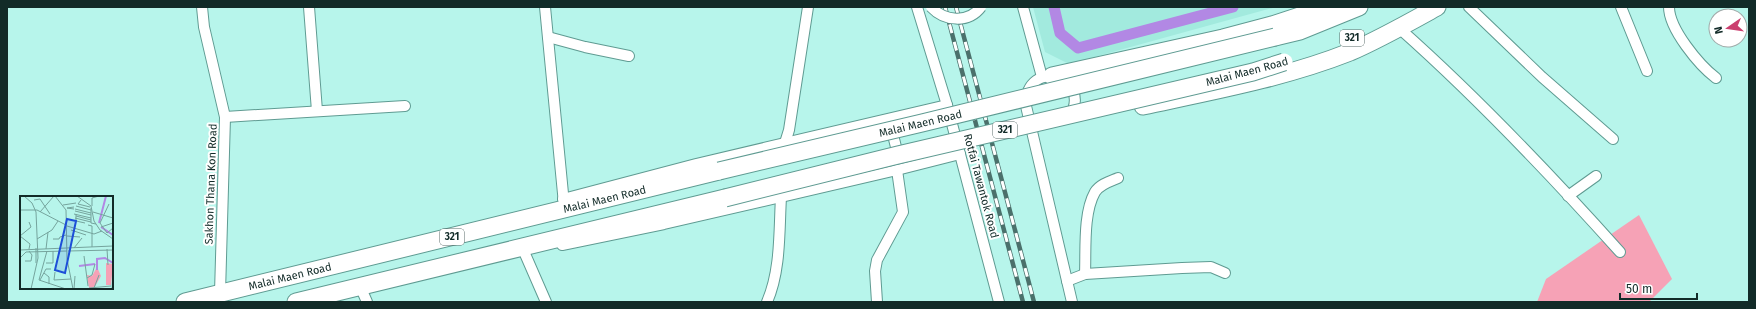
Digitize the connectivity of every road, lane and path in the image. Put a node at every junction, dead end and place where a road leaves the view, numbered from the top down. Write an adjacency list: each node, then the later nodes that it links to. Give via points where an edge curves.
1 (202, 7): 26 (street, Sakhon Thana Kon Road, via 204,27)
2 (309, 7): 24 (street)
3 (545, 7): 17 (street)
4 (808, 7): 30 (street)
5 (917, 7): 23 (street, Rotfai Tawantok Road)
6 (931, 7): 7 (street, bridge, via 940,14 956,19 974,14)
7 (981, 7)
8 (1023, 7): 20 (street)
9 (1327, 7): 20 (highway, via 1223,38)
10 (1359, 7): 38 (highway, Malai Maen Road / 321, bridge, via 1300,31 1276,37 719,171)
11 (1417, 7): 39 (highway, Malai Maen Road / 321, bridge, via 1346,41 1307,56 1245,74)
12 (1437, 7): 16 (highway)
13 (1469, 7): 29 (street)
14 (1621, 7): 19 (street)
15 (1668, 7): 21 (street, via 1673,24 1682,39 1699,62)
16 (1399, 28): 27 (highway, via 1351,51 1304,68 1243,85); 36 (street, via 1474,97)
17 (548, 37): 18 (street); 38 (street)
18 (630, 56)
19 (1648, 71)
20 (1047, 77): 27 (street, via 1065,81 1073,93 1074,107); 28 (street, via 1034,82 1026,97)
21 (1716, 78)
22 (405, 106): 24 (street)
23 (947, 106): 25 (street); 31 (street, Rotfai Tawantok Road)
24 (317, 112): 26 (street)
25 (898, 116): 30 (street); 32 (street, via 893,134 898,159)
26 (225, 117): 45 (street, Sakhon Thana Kon Road)
27 (1066, 122): 28 (highway)
28 (1032, 130): 43 (street)
29 (1613, 139)
30 (785, 143): 38 (street)
31 (960, 154): 32 (street); 52 (street, Rotfai Tawantok Road)
32 (907, 168): 33 (street)
33 (897, 170): 37 (street); 51 (street, via 903,212 877,260)
34 (1596, 176): 36 (street)
35 (1118, 178): 42 (street, via 1100,186 1092,200 1086,234)
36 (1568, 196): 40 (street)
37 (781, 197): 39 (street, via 587,241 550,247); 50 (street, via 777,262)
38 (564, 204): 45 (highway, Malai Maen Road / 321)
39 (526, 246): 44 (highway, Malai Maen Road / 321); 49 (street)
40 (1620, 252)
41 (1225, 273): 42 (street, via 1211,267)
42 (1085, 274): 43 (street)
43 (1067, 281): 53 (street)
44 (360, 286): 47 (highway, Malai Maen Road / 321); 48 (street)
45 (220, 293): 46 (highway, Malai Maen Road / 321)
46 (185, 302)
47 (296, 302)
48 (366, 302)
49 (546, 302)
50 (767, 302)
51 (877, 302)
52 (999, 302)
53 (1072, 302)

